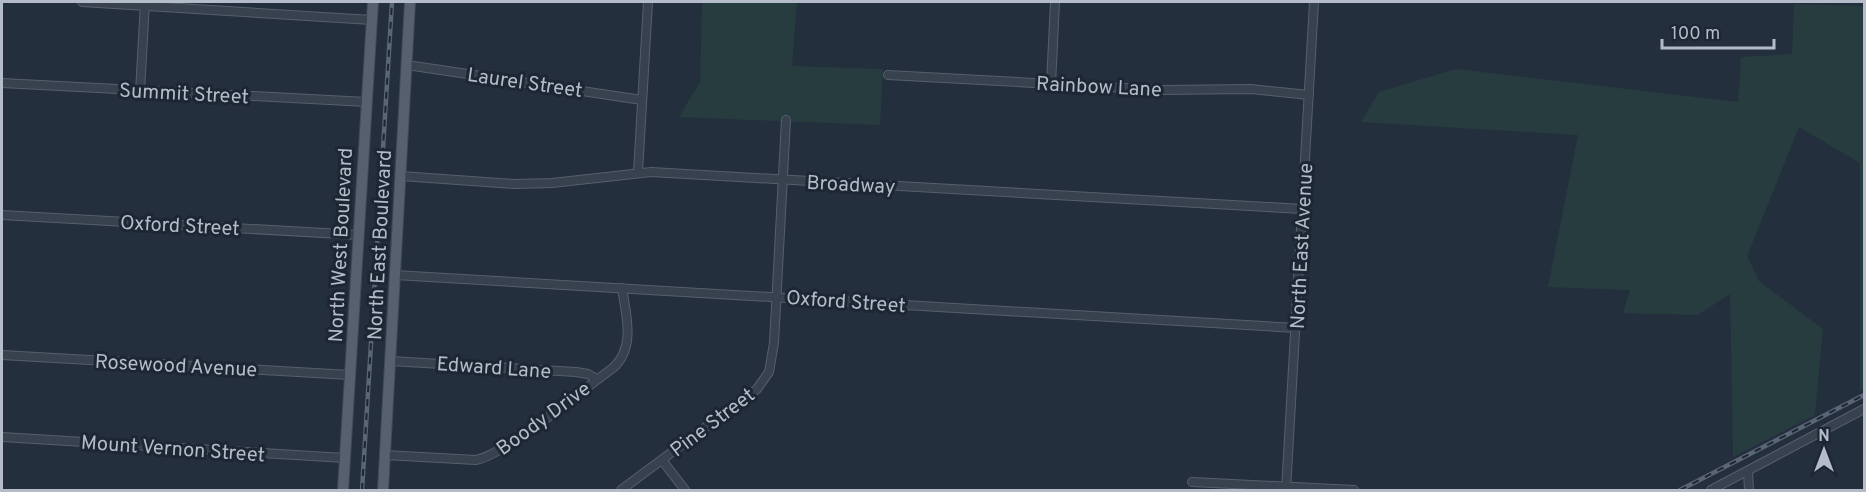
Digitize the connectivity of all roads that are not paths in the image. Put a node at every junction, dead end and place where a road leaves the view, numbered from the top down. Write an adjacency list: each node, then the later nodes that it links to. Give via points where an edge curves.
1 (82, 2): 7 (street)
2 (373, 2): 8 (main road, North West Boulevard)
3 (410, 2): 9 (main road, North East Boulevard)
4 (648, 2): 15 (street)
5 (1055, 2): 12 (street)
6 (1314, 2): 14 (street, North East Avenue)
7 (145, 3): 8 (street); 13 (street)
8 (372, 20): 16 (main road, North West Boulevard)
9 (407, 65): 15 (street, Laurel Street); 19 (main road, North East Boulevard)
10 (888, 75): 12 (street, Rainbow Lane)
11 (2, 83): 13 (street, Summit Street)
12 (1051, 84): 14 (street, Rainbow Lane, via 1162,90 1251,89)
13 (140, 92): 16 (street, Summit Street)
14 (1309, 95): 21 (street, North East Avenue)
15 (642, 100): 18 (street)
16 (367, 102): 23 (main road, North West Boulevard)
17 (786, 120): 20 (street, Pine Street)
18 (638, 172): 19 (street, Broadway, via 515,184); 20 (street, Broadway)
19 (401, 176): 24 (main road, North East Boulevard)
20 (783, 180): 21 (street, Broadway); 26 (street, Pine Street)
21 (1303, 209): 27 (street, North East Avenue)
22 (2, 215): 23 (street, Oxford Street)
23 (359, 235): 30 (main road, North West Boulevard)
24 (395, 275): 25 (street, Oxford Street); 29 (main road, North East Boulevard)
25 (622, 288): 26 (street, Oxford Street); 31 (street, Boody Drive, via 627,347 619,362)
26 (776, 297): 27 (street, Oxford Street); 36 (street, Pine Street, via 772,358 761,384)
27 (1296, 328): 39 (street, North East Avenue)
28 (2, 355): 30 (street, Rosewood Avenue)
29 (390, 361): 31 (street, Edward Lane, via 576,372); 34 (main road, North East Boulevard)
30 (350, 375): 35 (main road, North West Boulevard)
31 (597, 379): 34 (street, Boody Drive, via 486,458)
32 (1864, 409): 37 (street)
33 (2, 437): 35 (street, Mount Vernon Street)
34 (385, 455): 41 (main road, North East Boulevard)
35 (345, 458): 40 (main road, North West Boulevard)
36 (662, 460): 42 (street, Pine Street); 43 (street)
37 (1748, 471): 45 (street); 46 (street)
38 (1192, 482): 39 (street)
39 (1286, 489): 44 (street)
40 (343, 490)
41 (383, 490)
42 (621, 490)
43 (685, 490)
44 (1354, 490)
45 (1711, 490)
46 (1749, 490)

